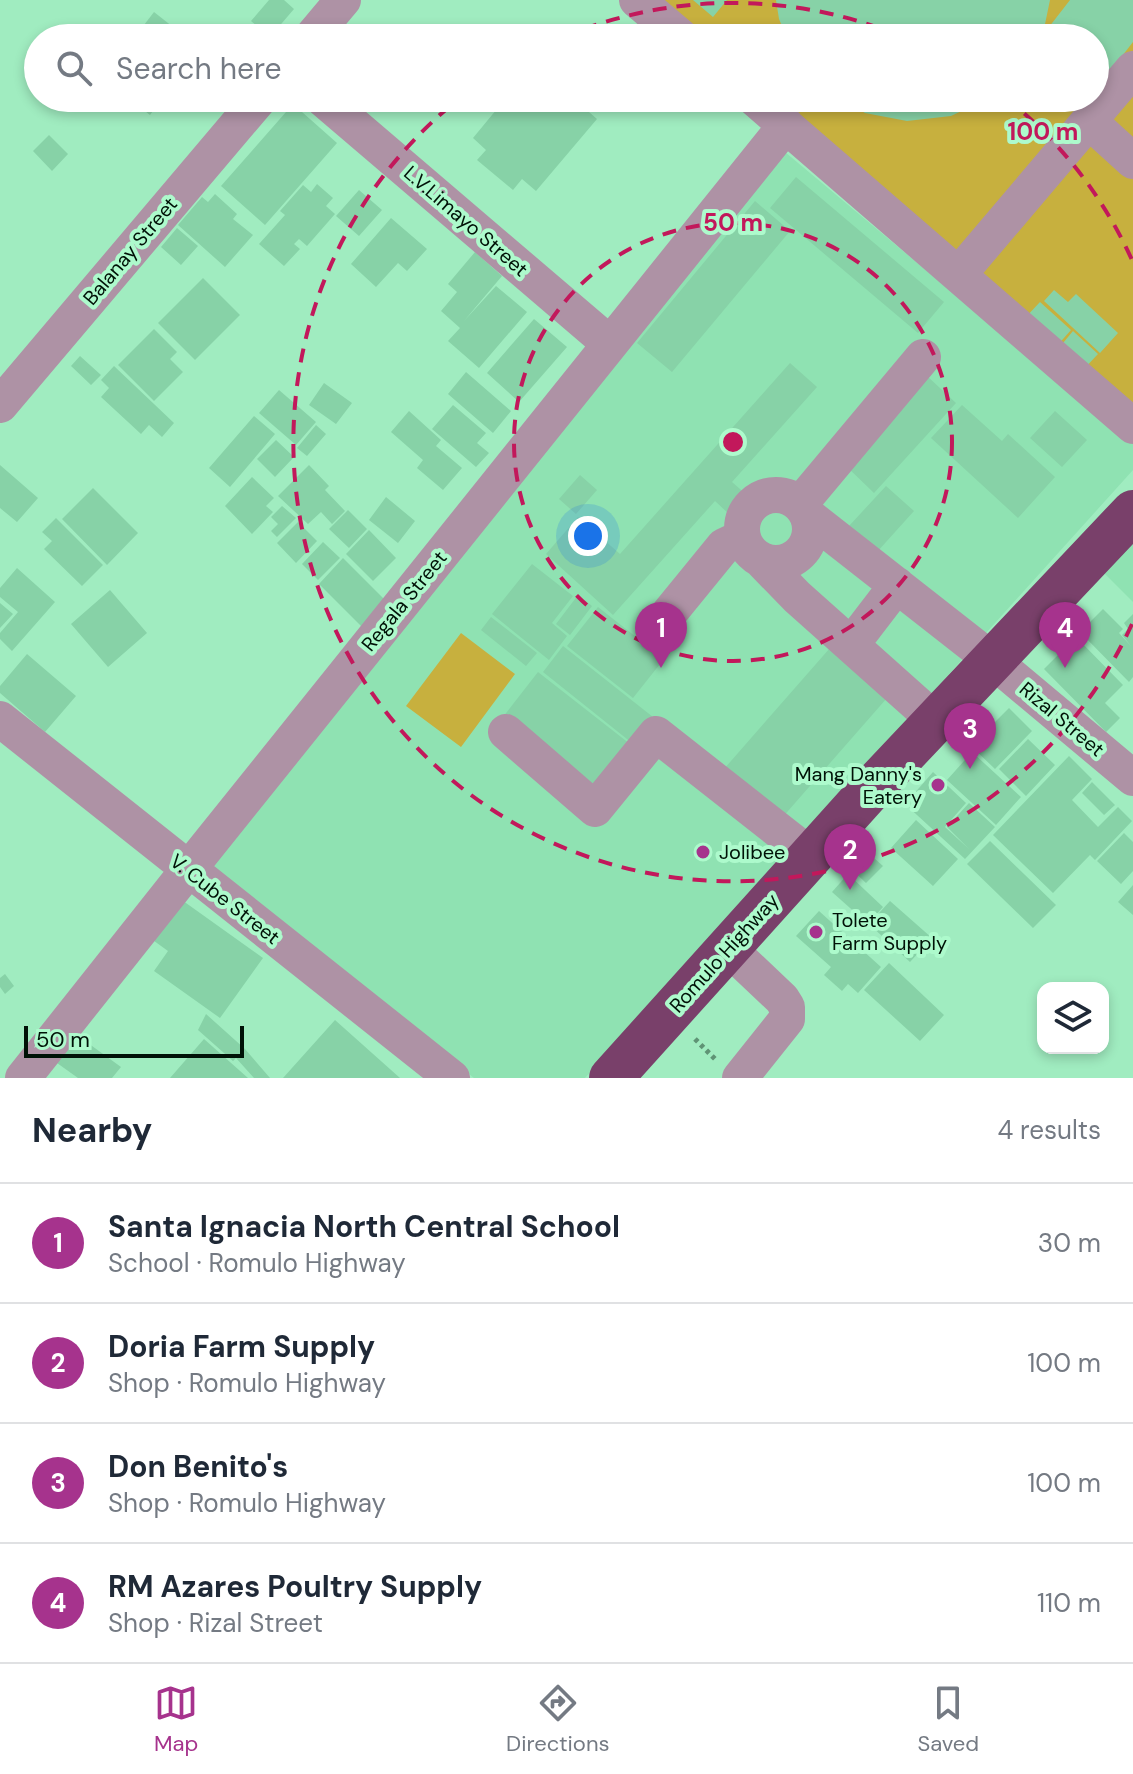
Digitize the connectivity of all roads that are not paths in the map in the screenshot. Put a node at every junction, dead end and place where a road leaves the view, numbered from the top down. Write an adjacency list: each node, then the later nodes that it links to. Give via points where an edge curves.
1 (343, 0): 3 (street)
2 (637, 0): 4 (street)
3 (323, 24)
4 (665, 24)
5 (1133, 69): 6 (street)
6 (1109, 97)
7 (248, 112): 17 (street, Balanay Street)
8 (338, 112): 15 (street, L.V.Limayo Street)
9 (771, 112): 12 (street)
10 (1097, 112): 11 (street)
11 (1089, 121): 13 (street); 14 (street)
12 (786, 125): 14 (street); 15 (street, Regala Street)
13 (1133, 161)
14 (959, 274): 18 (street)
15 (610, 344): 31 (street, Regala Street)
16 (923, 357): 19 (street)
17 (0, 405)
18 (1133, 426)
19 (804, 509): 21 (street, via 810,529 800,554 776,564); 21 (street, via 784,495 766,495 751,504 742,520); 22 (street, Rizal Street)
20 (1127, 531): 25 (highway, Romulo Highway)
21 (752, 550): 23 (street, via 724,546); 24 (street)
22 (897, 585): 24 (street); 25 (street, Rizal Street)
23 (662, 622)
24 (851, 645): 27 (street)
25 (992, 660): 27 (highway, Romulo Highway); 29 (street, Rizal Street)
26 (0, 719): 31 (street, V. Cube Street)
27 (936, 721): 30 (highway, Romulo Highway)
28 (506, 732): 30 (street, via 595,809 656,734)
29 (1133, 778)
30 (810, 855): 32 (highway, Romulo Highway)
31 (188, 870): 35 (street, Regala Street); 36 (street, V. Cube Street)
32 (728, 948): 33 (highway, Romulo Highway, via 670,1014); 34 (street, via 787,1007 787,1019)
33 (629, 1072)
34 (732, 1073)
35 (23, 1078)
36 (452, 1078)

